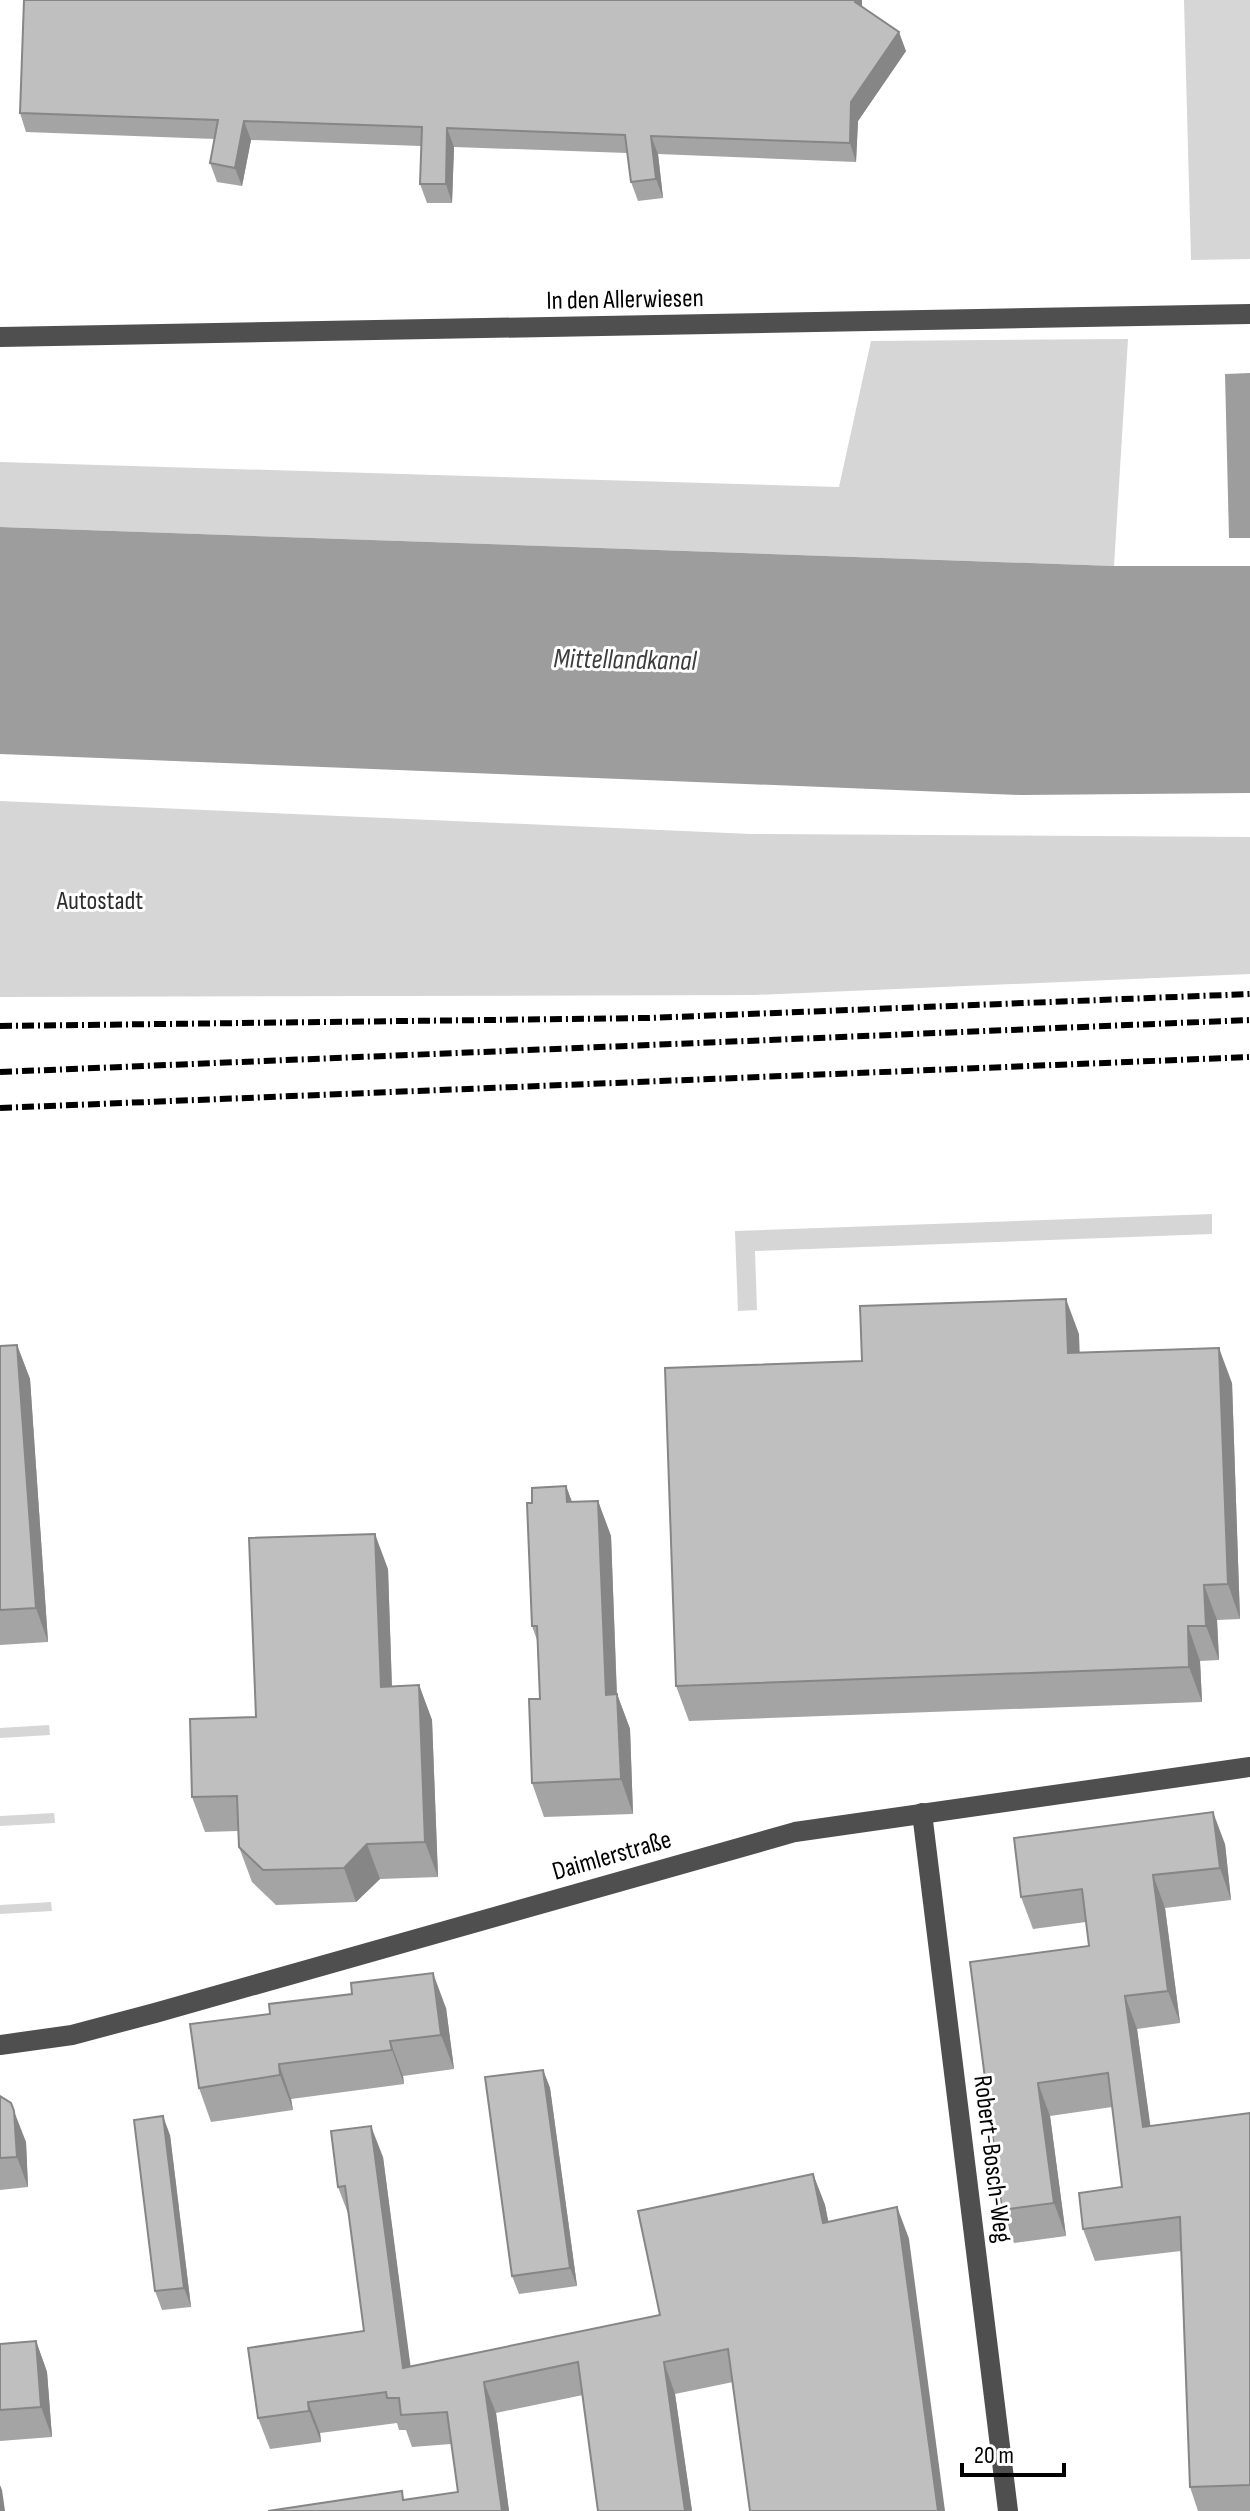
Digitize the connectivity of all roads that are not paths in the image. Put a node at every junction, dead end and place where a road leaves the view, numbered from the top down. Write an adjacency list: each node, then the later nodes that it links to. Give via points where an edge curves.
1 (1250, 314): 2 (street, In den Allerwiesen)
2 (0, 337)
3 (1250, 1767): 4 (street, Daimlerstraße)
4 (922, 1813): 5 (street, Daimlerstraße, via 795,1832 155,2013 72,2035); 6 (street, Robert-Bosch-Weg)
5 (0, 2045)
6 (1008, 2511)

